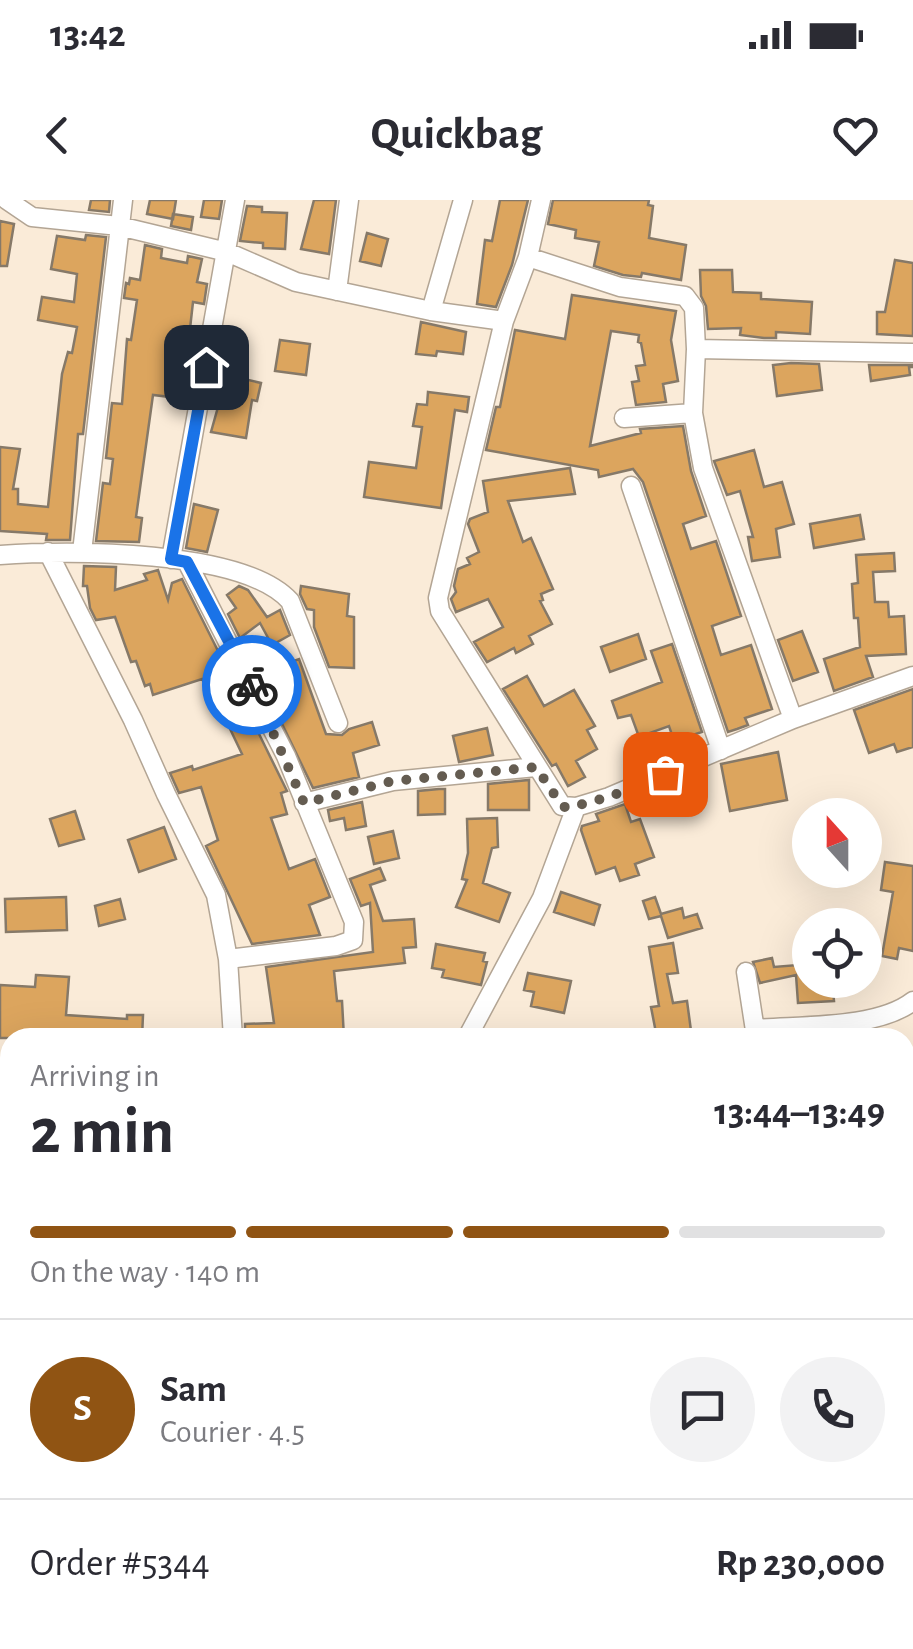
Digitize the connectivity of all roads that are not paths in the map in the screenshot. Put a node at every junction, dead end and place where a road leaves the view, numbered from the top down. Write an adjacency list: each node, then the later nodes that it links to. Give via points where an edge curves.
1 (7, 200): 7 (street, via 32,217)
2 (123, 200): 7 (street)
3 (235, 200): 8 (street)
4 (349, 200): 10 (street)
5 (463, 200): 11 (street)
6 (541, 200): 9 (street)
7 (119, 226): 8 (street); 19 (street)
8 (227, 252): 10 (street, via 296,282); 21 (street)
9 (528, 257): 12 (street); 13 (street, via 620,287 685,296 694,308)
10 (336, 291): 11 (street)
11 (431, 312): 12 (street)
12 (504, 321): 26 (street, via 438,598)
13 (696, 349): 14 (street); 15 (street)
14 (913, 353)
15 (693, 413): 16 (street); 23 (street, via 702,468)
16 (624, 418)
17 (631, 486): 25 (street)
18 (48, 552): 19 (street); 20 (street); 29 (street, via 216,894)
19 (82, 552): 21 (street)
20 (0, 555)
21 (179, 560): 24 (street, via 277,587 290,601); 27 (street, via 242,665)
22 (913, 676): 23 (street)
23 (793, 720): 25 (street)
24 (338, 723)
25 (721, 750): 28 (street)
26 (536, 767): 27 (street, via 393,781); 28 (street, via 562,806)
27 (304, 803): 29 (street, via 354,922 353,940)
28 (576, 807): 33 (street, via 542,898)
29 (228, 959): 32 (street)
30 (746, 972): 34 (street)
31 (913, 1000): 35 (street, via 873,1019)
32 (233, 1028)
33 (472, 1028)
34 (755, 1028)
35 (798, 1028)

